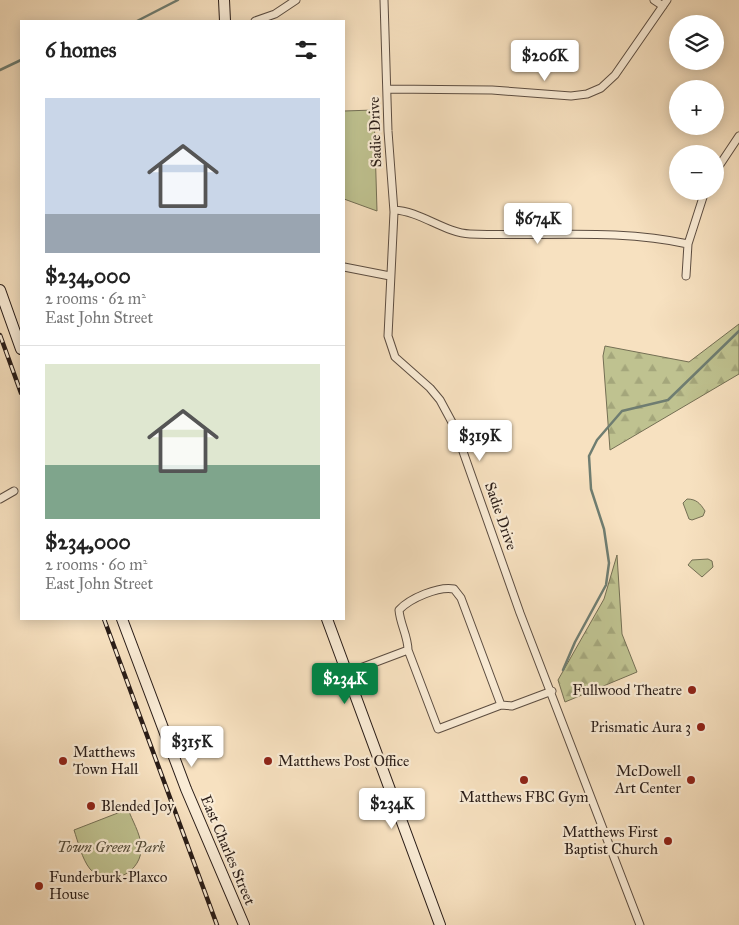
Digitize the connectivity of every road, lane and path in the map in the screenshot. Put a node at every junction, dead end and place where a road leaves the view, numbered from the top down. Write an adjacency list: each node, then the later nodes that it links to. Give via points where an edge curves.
1 (224, 0): 6 (street)
2 (296, 0): 7 (street, via 275,14)
3 (384, 0): 8 (street, Sadie Drive)
4 (654, 0): 5 (street)
5 (665, 3): 8 (street, via 615,75 601,88 587,94)
6 (225, 20)
7 (258, 20)
8 (387, 89): 12 (street, Sadie Drive)
9 (739, 136): 10 (street)
10 (724, 158)
11 (702, 200): 13 (street)
12 (394, 210): 13 (street, via 469,234 624,235); 15 (street, Sadie Drive)
13 (688, 244): 16 (street)
14 (345, 267): 15 (street)
15 (390, 276): 25 (street, Sadie Drive, via 388,336 393,352 440,400 454,426 520,613)
16 (686, 276)
17 (0, 290): 18 (street)
18 (20, 346)
19 (14, 491): 20 (street)
20 (0, 499)
21 (122, 620): 27 (street, East Charles Street, via 186,789)
22 (327, 620): 24 (street)
23 (408, 650): 24 (street); 26 (street, via 438,729); 26 (street, via 399,610 405,603 446,587 454,589)
24 (347, 674): 28 (street)
25 (552, 691): 26 (street, via 512,706); 29 (street, Sadie Drive)
26 (500, 705)
27 (244, 925)
28 (440, 925)
29 (640, 925)

